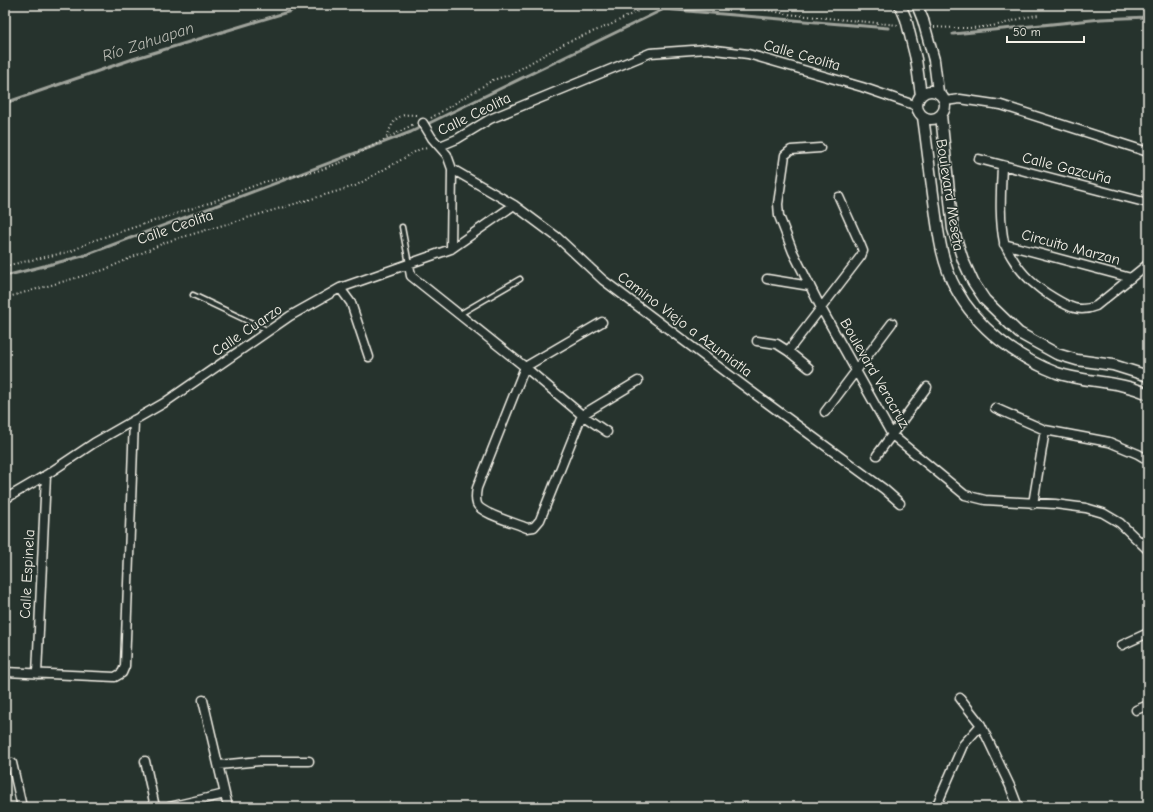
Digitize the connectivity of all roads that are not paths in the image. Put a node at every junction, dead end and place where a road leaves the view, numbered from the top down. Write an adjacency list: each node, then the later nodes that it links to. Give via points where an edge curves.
1 (900, 5): 4 (street, bridge, via 916,59)
2 (917, 5): 3 (street, bridge, via 934,60)
3 (938, 92): 4 (street, via 926,91); 5 (street)
4 (921, 94): 6 (street)
5 (945, 101): 7 (street, via 945,109); 12 (street, via 979,100 1001,105)
6 (917, 106): 8 (street); 10 (street, Calle Ceolita, via 748,54 707,49 650,53 490,119 457,140)
7 (941, 115): 8 (street, via 929,119); 41 (street, Boulevard Meseta, via 953,229 963,260 985,300 1018,333 1057,354 1077,360 1113,365)
8 (923, 116): 44 (street, Boulevard Meseta, via 939,241 946,265 967,307 1000,341 1039,365 1057,373 1110,383)
9 (425, 126): 10 (street)
10 (440, 146): 15 (street, via 447,155)
11 (820, 148): 27 (street, Boulevard Veracruz, via 791,150 785,155 778,204 779,216 793,252)
12 (1148, 152)
13 (979, 159): 14 (street, Calle Gazcuña)
14 (1002, 166): 17 (street, Calle Gazcuña); 20 (street, Circuito Marzan, via 1001,207)
15 (452, 169): 18 (street, Camino Viejo a Azumiatla); 21 (street)
16 (839, 197): 30 (street, via 863,251)
17 (1148, 203)
18 (514, 205): 21 (street, Calle Cuarzo); 56 (street, Camino Viejo a Azumiatla, via 556,237 603,280 884,488)
19 (402, 227): 23 (lane)
20 (1004, 244): 24 (street, Circuito Marzan); 24 (street, Circuito Marzan, via 1026,278 1038,290 1070,308 1080,310 1096,306)
21 (451, 248): 23 (street, Calle Cuarzo)
22 (1148, 264): 24 (street, Circuito Marzan)
23 (409, 265): 28 (street, Calle Cuarzo); 31 (street, via 411,276)
24 (1131, 278)
25 (520, 279): 31 (lane)
26 (767, 279): 27 (street)
27 (810, 286): 30 (street, Boulevard Veracruz)
28 (340, 288): 34 (street, Calle Cuarzo, via 290,316); 37 (street, via 351,303)
29 (193, 295): 34 (lane)
30 (821, 308): 36 (street); 40 (street, Boulevard Veracruz)
31 (459, 314): 38 (street)
32 (602, 322): 38 (street)
33 (892, 323): 40 (street)
34 (270, 331): 48 (street, Calle Cuarzo, via 164,403)
35 (757, 341): 36 (street, via 777,344)
36 (788, 351): 39 (street)
37 (369, 357)
38 (525, 367): 47 (street); 47 (street, via 477,488 477,505 483,511 527,528 534,527 540,520)
39 (809, 368)
40 (857, 370): 46 (street); 51 (street, Boulevard Veracruz)
41 (1148, 376)
42 (638, 381): 47 (street)
43 (927, 387): 51 (street)
44 (1148, 394)
45 (995, 408): 49 (street)
46 (825, 412)
47 (582, 415): 50 (street)
48 (134, 420): 54 (street, Calle Cuarzo); 62 (street, via 122,673 115,677)
49 (1045, 430): 53 (street, via 1110,442); 57 (street)
50 (608, 432)
51 (892, 435): 52 (street); 57 (street, Boulevard Veracruz, via 965,495 985,500)
52 (877, 455)
53 (1148, 460)
54 (46, 475): 55 (street, Calle Cuarzo); 62 (street, Calle Espinela)
55 (5, 499)
56 (900, 503)
57 (1033, 504): 58 (street, Boulevard Veracruz, via 1086,508 1103,513 1120,523)
58 (1148, 550)
59 (1148, 632): 60 (street)
60 (1122, 644)
61 (5, 672): 62 (street)
62 (37, 674)
63 (960, 698): 67 (street)
64 (203, 700): 71 (street)
65 (1148, 705): 66 (street)
66 (1136, 710)
67 (981, 725): 77 (street, via 963,745); 78 (street)
68 (145, 761): 74 (street)
69 (309, 761): 71 (street, via 260,761)
70 (12, 763): 73 (street)
71 (219, 765): 72 (street)
72 (225, 794): 75 (street); 76 (street)
73 (22, 807)
74 (155, 807)
75 (169, 807)
76 (228, 807)
77 (936, 807)
78 (1018, 807)

